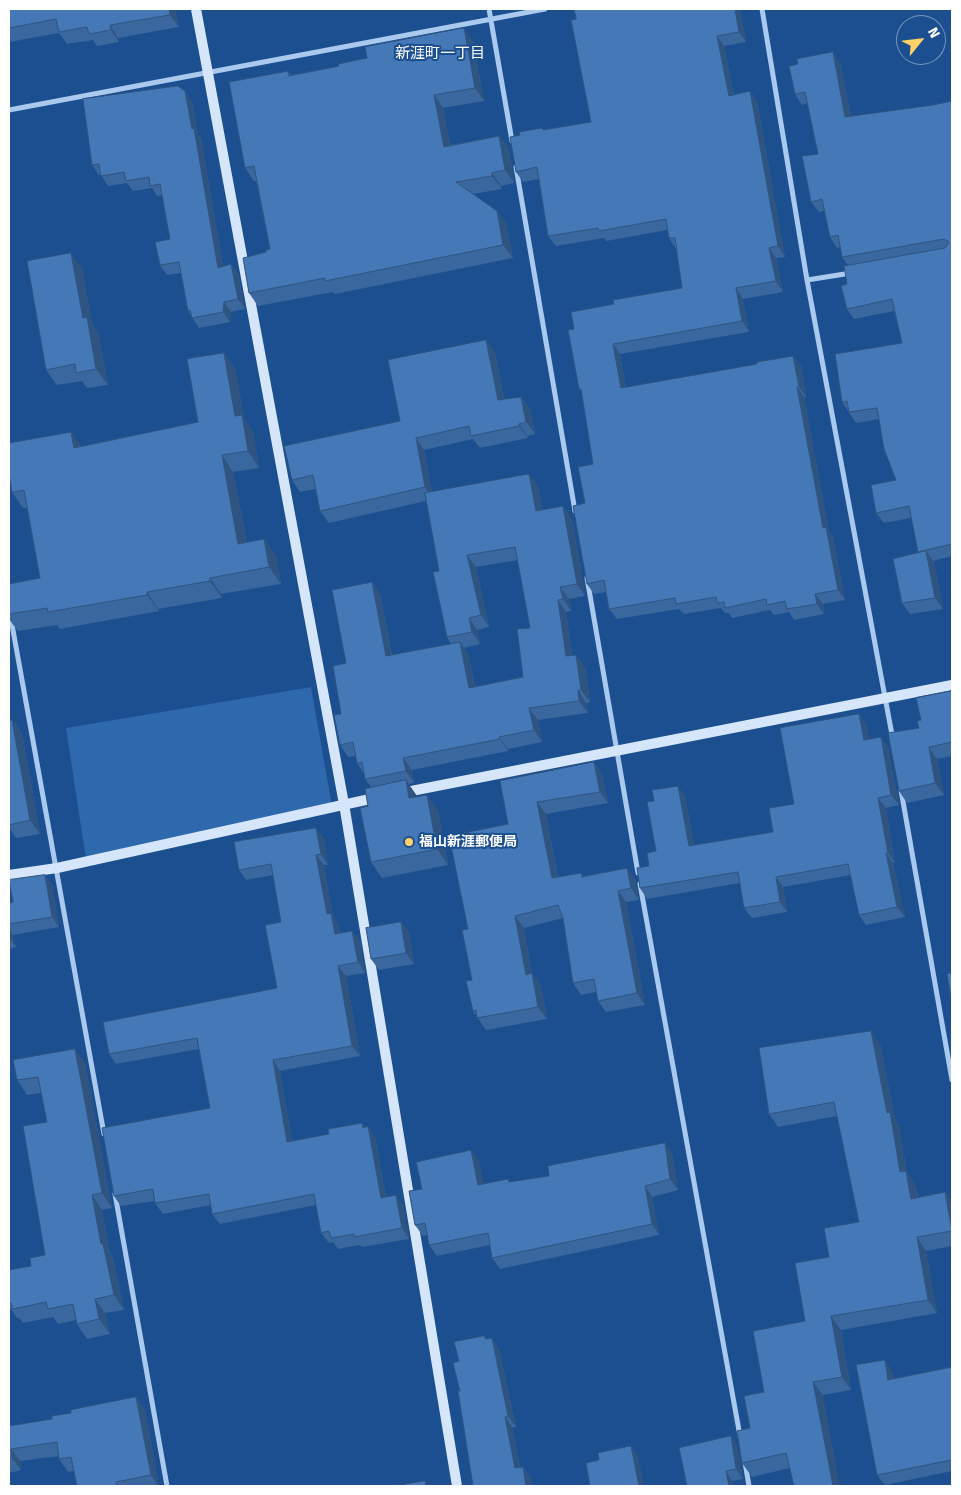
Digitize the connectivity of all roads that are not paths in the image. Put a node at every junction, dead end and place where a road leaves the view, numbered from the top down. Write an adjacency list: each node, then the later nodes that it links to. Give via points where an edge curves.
1 (196, 9): 6 (street)
2 (489, 9): 5 (street)
3 (545, 9): 5 (street)
4 (762, 9): 11 (street)
5 (491, 19): 6 (street); 8 (street)
6 (207, 71): 7 (street); 20 (street)
7 (9, 110)
8 (513, 146)
9 (514, 156): 12 (street)
10 (855, 272): 11 (street)
11 (807, 280): 16 (street)
12 (576, 516)
13 (586, 574): 18 (street)
14 (9, 608): 21 (street)
15 (952, 685): 16 (street)
16 (885, 698): 17 (street); 18 (street)
17 (894, 747)
18 (616, 749): 20 (street); 26 (street)
19 (901, 786): 23 (street)
20 (344, 804): 21 (street); 29 (street)
21 (57, 868): 22 (street); 24 (street)
22 (9, 875)
23 (952, 1080)
24 (106, 1143)
25 (115, 1192): 28 (street)
26 (742, 1447)
27 (744, 1457): 30 (street)
28 (167, 1486)
29 (457, 1486)
30 (749, 1486)

